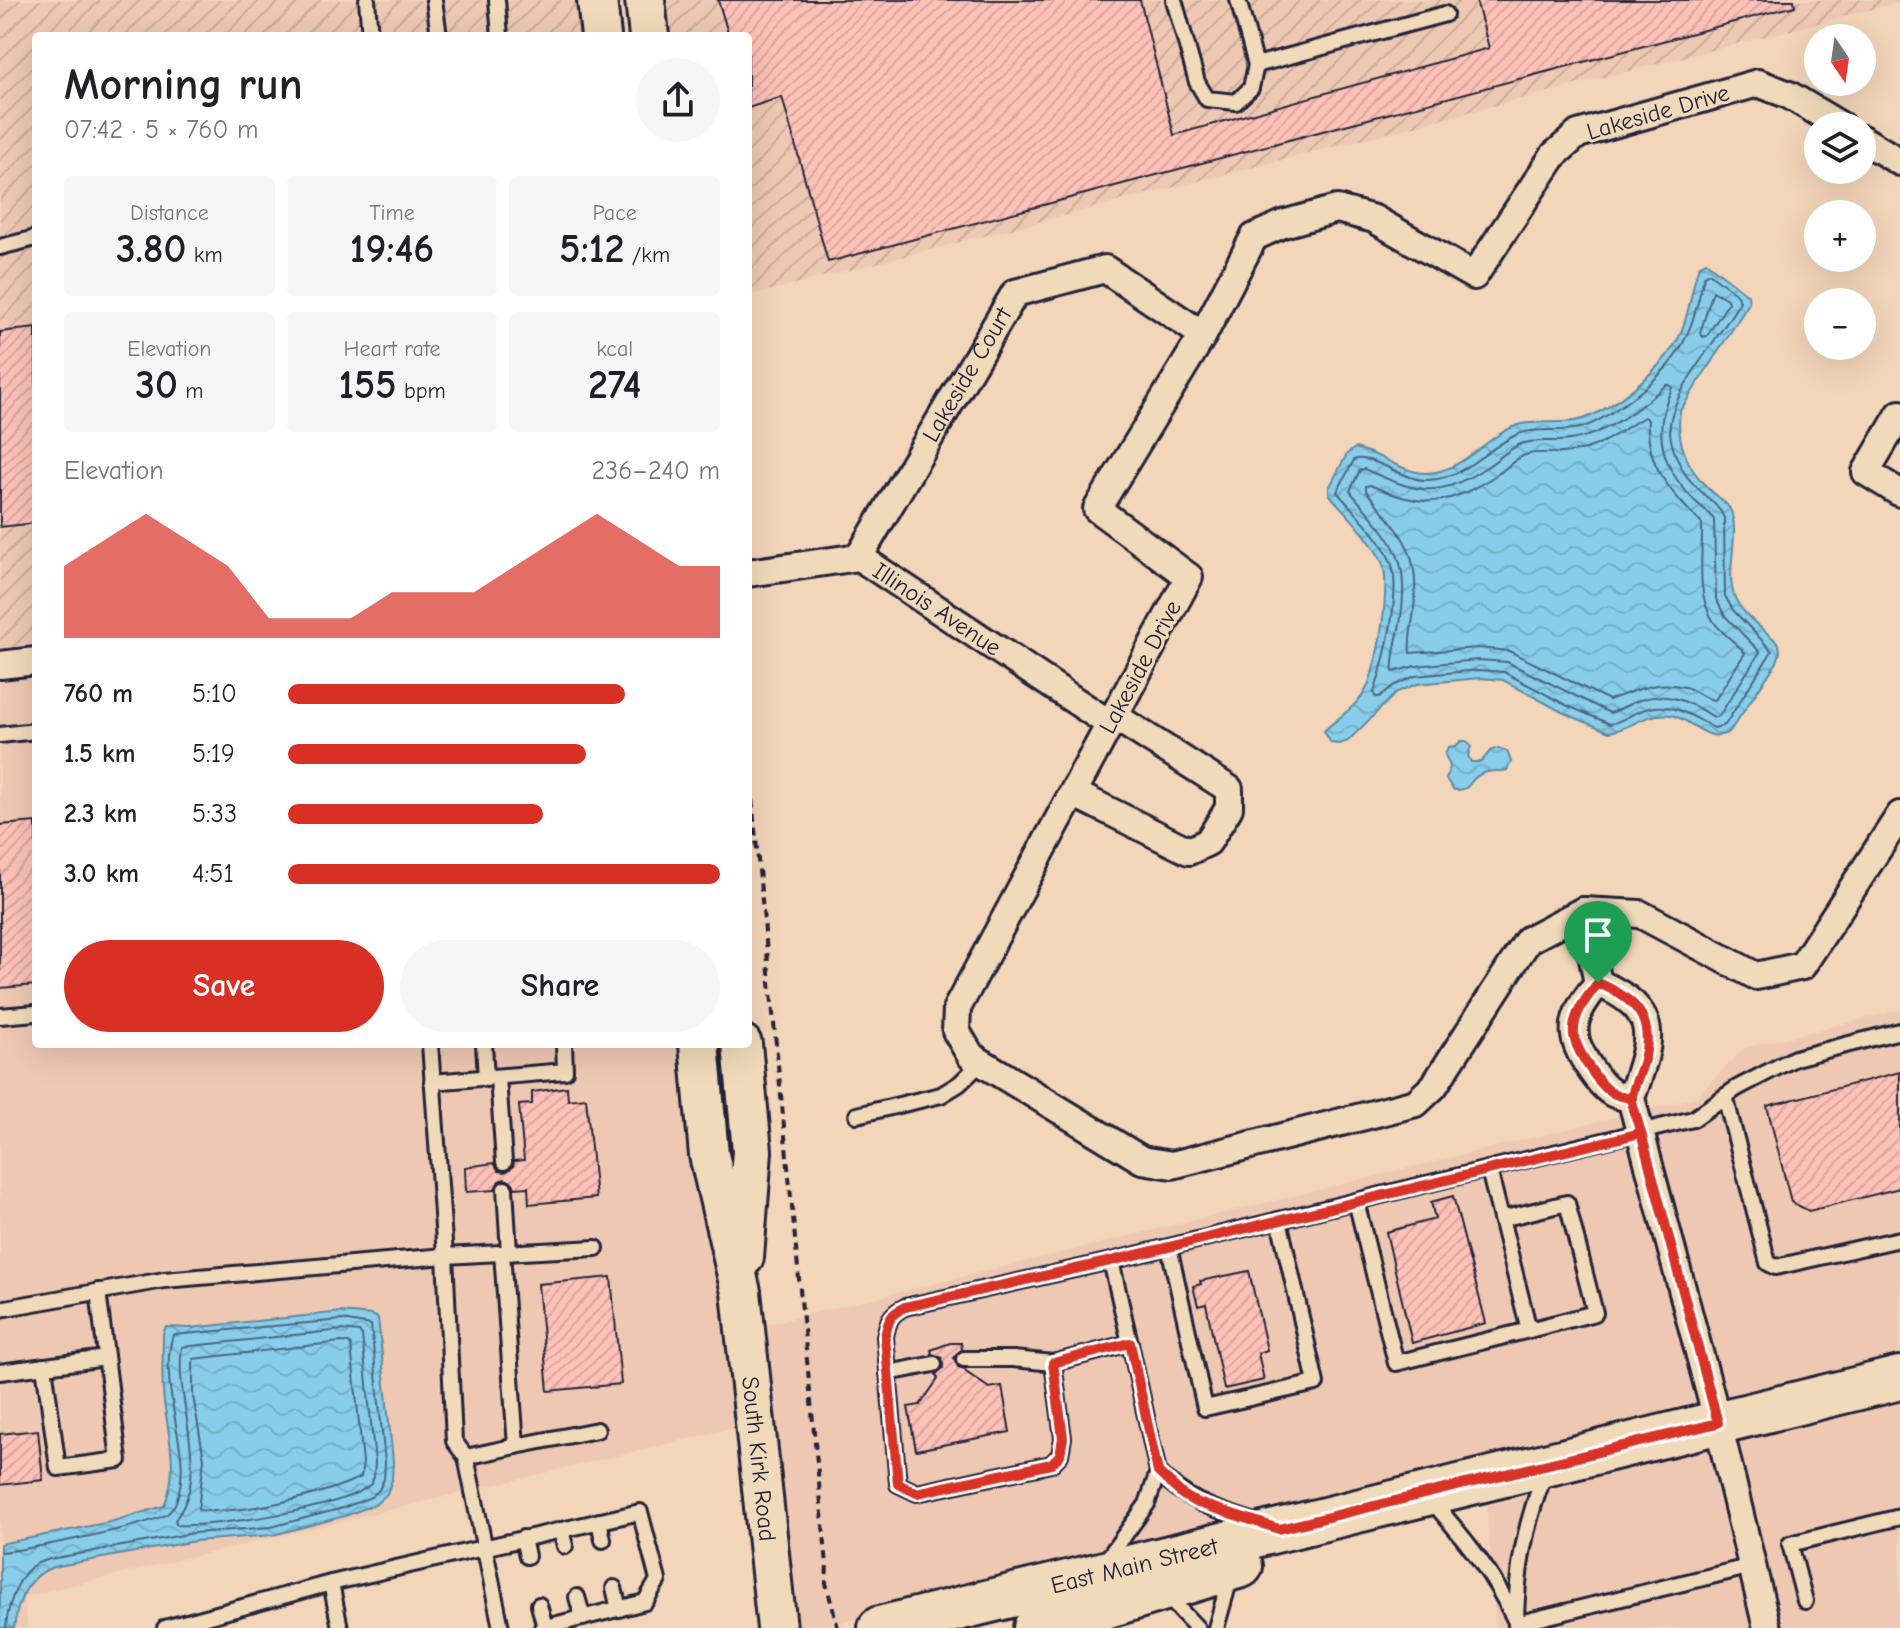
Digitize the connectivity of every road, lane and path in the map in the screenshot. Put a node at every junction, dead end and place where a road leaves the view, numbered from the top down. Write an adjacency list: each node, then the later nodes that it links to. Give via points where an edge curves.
1 (367, 0): 9 (lane)
2 (434, 0): 10 (lane)
3 (497, 0): 11 (lane)
4 (597, 0): 12 (main road)
5 (645, 0): 13 (main road)
6 (1174, 0): 14 (lane, via 1197,82 1207,99 1236,102 1251,88)
7 (1238, 0): 14 (lane)
8 (1445, 14): 14 (lane)
9 (370, 32)
10 (438, 32)
11 (500, 32)
12 (601, 32)
13 (649, 32)
14 (1256, 65)
15 (1818, 112): 20 (street, Lakeside Drive, via 1758,83 1578,134 1554,155 1474,276 1374,219 1337,209 1283,224 1254,237)
16 (1876, 147): 17 (street)
17 (1900, 162)
18 (32, 239): 19 (lane)
19 (0, 247)
20 (1203, 335): 23 (street, Lakeside Court, via 1105,269 1015,293); 27 (street, Lakeside Drive, via 1097,509 1189,577)
21 (1900, 414): 22 (street, via 1866,472)
22 (1900, 493)
23 (859, 557): 24 (street, Illinois Avenue); 27 (street, Illinois Avenue)
24 (752, 572)
25 (32, 661): 26 (street)
26 (0, 665)
27 (1112, 720): 30 (street, Lakeside Drive); 30 (street, Illinois Avenue, via 1229,789 1229,808 1208,842 1189,851)
28 (32, 731): 29 (lane)
29 (0, 735)
30 (1073, 793): 43 (street, Lakeside Drive, via 957,1008 956,1031 971,1056)
31 (752, 799): 108 (path, via 826,1583)
32 (1899, 817): 33 (street, via 1802,966 1756,976 1640,914)
33 (1583, 911): 34 (street); 43 (street, Lakeside Drive, via 1528,940 1434,1086 1416,1103 1187,1162 1142,1160)
34 (1598, 983): 47 (street, via 1634,1002 1646,1027 1644,1060); 47 (street, via 1580,1010 1574,1035 1603,1085)
35 (32, 1013): 36 (lane)
36 (0, 1016)
37 (1900, 1031): 46 (lane, via 1795,1058)
38 (430, 1048): 45 (lane)
39 (485, 1048): 44 (lane)
40 (564, 1048): 44 (lane, via 565,1071)
41 (699, 1048): 63 (main road, South Kirk Road, via 709,1155)
42 (742, 1048): 63 (main road, South Kirk Road, via 752,1151)
43 (982, 1062): 48 (lane, via 941,1095)
44 (492, 1078): 45 (lane); 50 (lane)
45 (432, 1082): 60 (lane)
46 (1725, 1096): 49 (lane, via 1693,1119); 56 (lane, via 1768,1263 1776,1267)
47 (1631, 1098): 49 (street)
48 (857, 1115)
49 (1641, 1133): 51 (lane); 75 (street)
50 (504, 1162)
51 (1489, 1170): 53 (lane); 54 (lane)
52 (505, 1189): 59 (lane)
53 (1356, 1201): 55 (lane); 65 (lane, via 1396,1363)
54 (1501, 1219): 65 (lane); 65 (lane, via 1567,1203 1592,1299 1595,1313)
55 (1279, 1220): 57 (lane); 57 (lane, via 1316,1383 1205,1408)
56 (1900, 1239)
57 (1169, 1247): 61 (lane)
58 (596, 1248): 59 (lane)
59 (506, 1253): 60 (lane); 77 (lane)
60 (445, 1256): 62 (lane, via 164,1280); 78 (lane, via 454,1441)
61 (1111, 1261): 66 (lane); 73 (lane, via 894,1312 885,1337)
62 (98, 1291): 64 (lane); 67 (lane)
63 (741, 1292): 107 (main road, South Kirk Road)
64 (0, 1309)
65 (1529, 1330)
66 (1130, 1343): 69 (lane); 79 (lane)
67 (106, 1358): 71 (lane); 71 (lane, via 119,1460 58,1468)
68 (964, 1359): 69 (lane)
69 (1053, 1363): 73 (lane, via 1063,1438 1060,1455 1051,1464 917,1493 898,1484)
70 (934, 1364): 73 (lane)
71 (44, 1366): 72 (lane)
72 (0, 1372)
73 (888, 1373)
74 (1900, 1378): 75 (main road, East Main Street)
75 (1718, 1423): 80 (main road, East Main Street); 84 (main road, East Main Street); 91 (street)
76 (597, 1430): 77 (lane)
77 (516, 1446): 78 (lane)
78 (466, 1457): 89 (lane)
79 (1158, 1472): 84 (lane, via 1195,1502); 93 (lane, via 1147,1504)
80 (1544, 1476): 81 (main road, East Main Street); 102 (lane, via 1522,1541)
81 (1437, 1507): 92 (main road, East Main Street); 102 (lane, via 1498,1585)
82 (1900, 1517): 98 (lane, via 1790,1544)
83 (599, 1521): 85 (lane); 87 (lane); 100 (lane, via 640,1512 658,1580 645,1602)
84 (1279, 1529): 93 (main road, East Main Street)
85 (561, 1530): 86 (lane); 88 (lane)
86 (523, 1538): 89 (lane); 90 (lane)
87 (603, 1540)
88 (565, 1546)
89 (483, 1548): 94 (lane); 105 (lane)
90 (527, 1556)
91 (1752, 1566): 102 (lane); 113 (street)
92 (1233, 1568): 96 (main road, East Main Street); 112 (lane)
93 (1095, 1575): 109 (main road, East Main Street)
94 (331, 1583): 103 (lane); 104 (lane)
95 (614, 1588): 100 (lane)
96 (1161, 1590): 110 (main road, East Main Street); 111 (lane)
97 (577, 1597): 101 (lane)
98 (1805, 1601)
99 (539, 1605): 106 (lane)
100 (619, 1609): 101 (lane)
101 (583, 1618): 106 (lane)
102 (1516, 1626)
103 (165, 1628)
104 (340, 1628)
105 (501, 1628)
106 (544, 1628)
107 (777, 1628)
108 (838, 1628)
109 (880, 1628)
110 (1035, 1628)
111 (1197, 1628)
112 (1216, 1628)
113 (1767, 1628)

